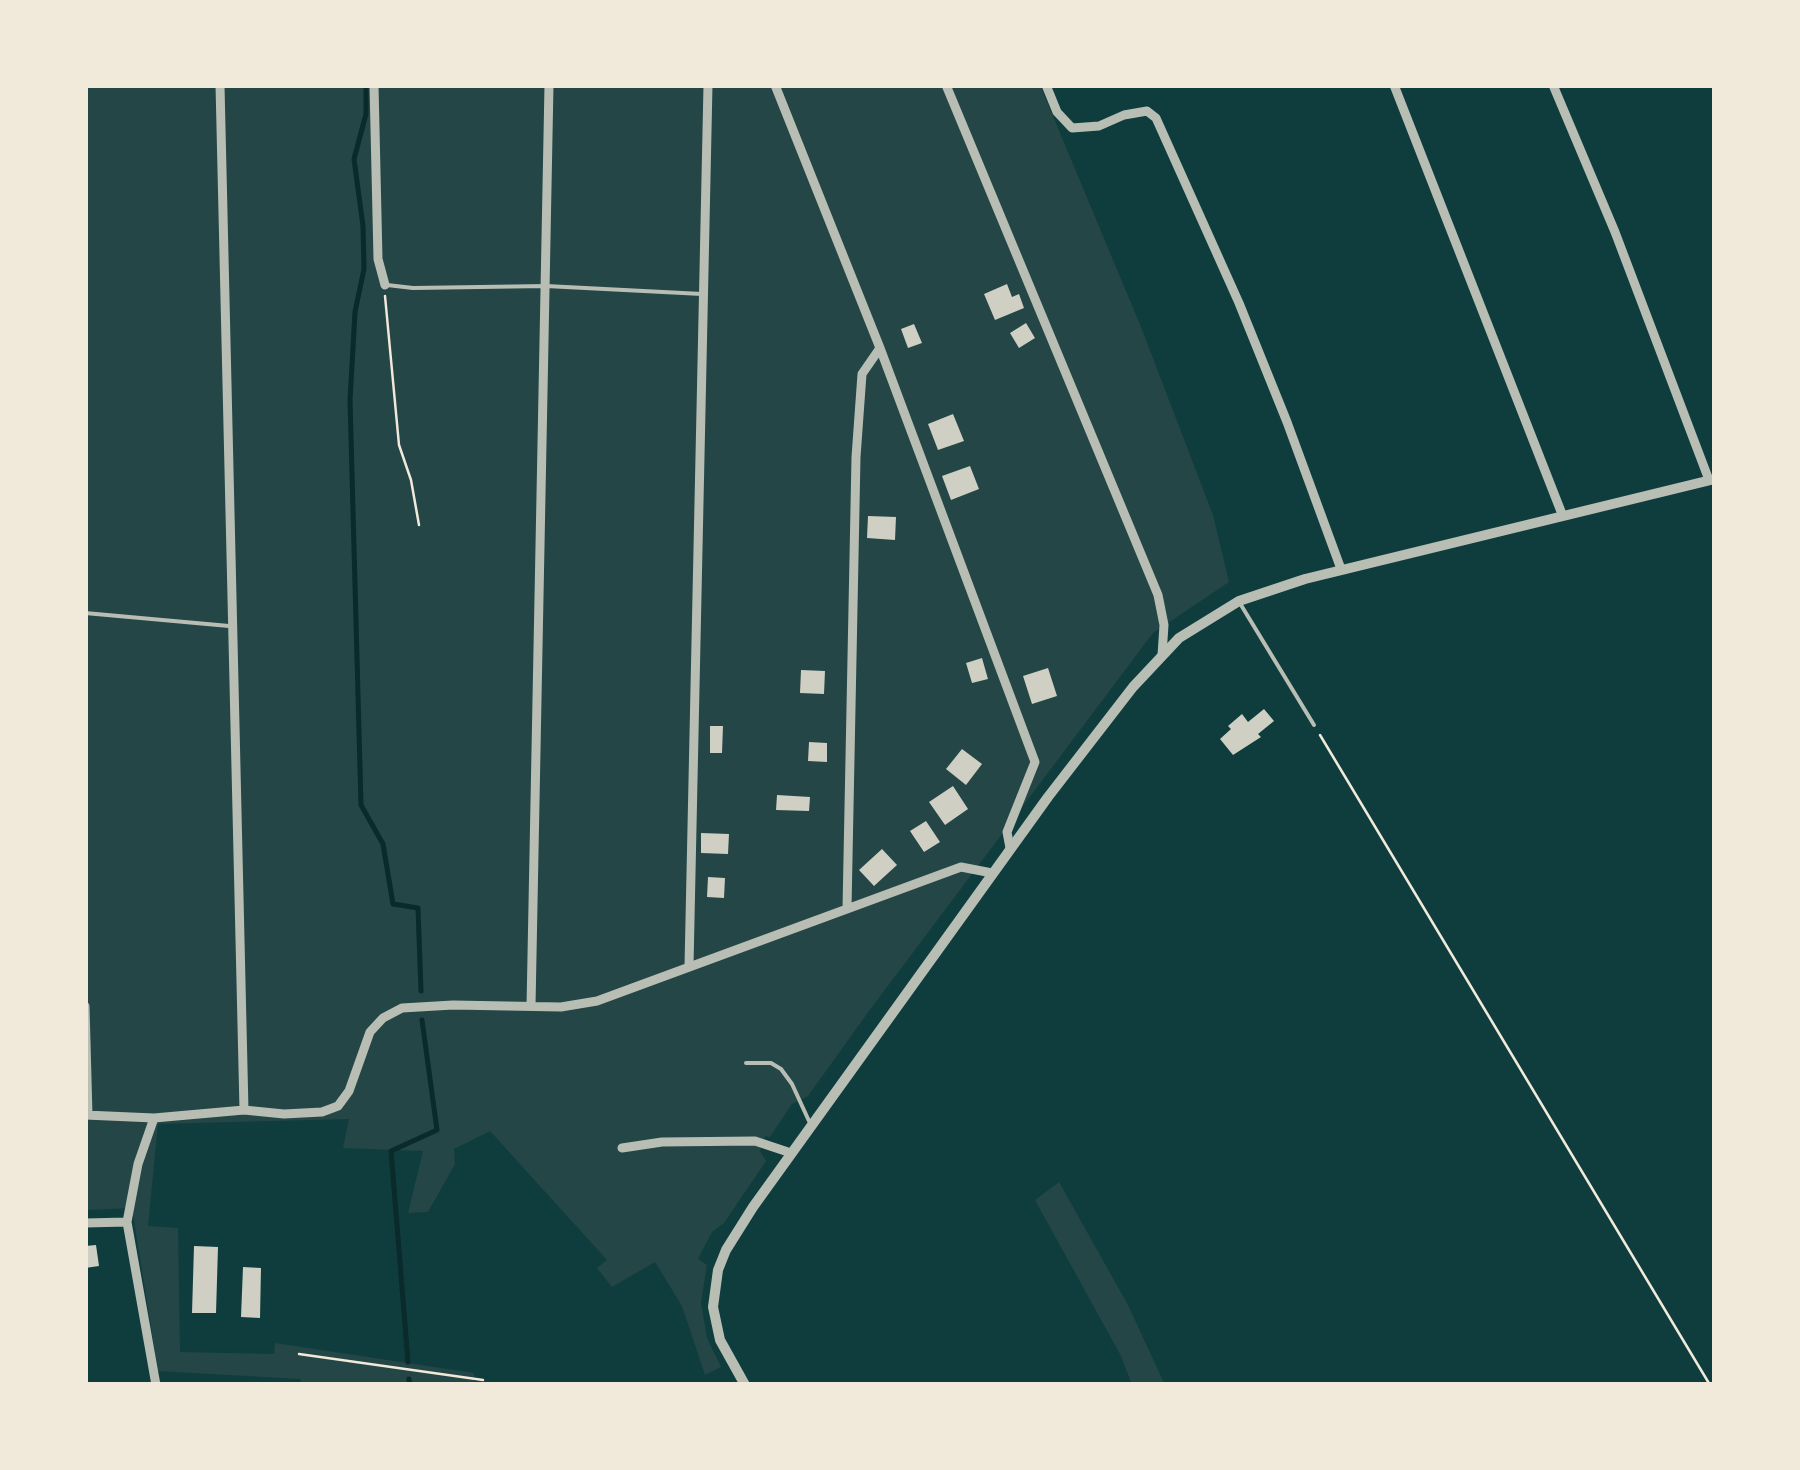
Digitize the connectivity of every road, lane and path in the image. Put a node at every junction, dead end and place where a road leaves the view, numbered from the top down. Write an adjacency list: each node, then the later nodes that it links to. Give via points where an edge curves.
1 (220, 85): 20 (street)
2 (374, 85): 10 (street, via 378,259)
3 (549, 85): 11 (street)
4 (708, 85): 12 (street)
5 (775, 85): 13 (street)
6 (946, 85): 21 (street, via 1158,595)
7 (1046, 85): 17 (street, via 1072,128 1147,111 1156,118 1239,303)
8 (1394, 85): 15 (street)
9 (1553, 85): 14 (street)
10 (385, 285): 11 (lane); 16 (path, via 399,445)
11 (546, 286): 12 (lane); 28 (street)
12 (702, 294): 26 (street)
13 (880, 348): 23 (street, via 1034,762 1006,832); 25 (street, via 862,374 856,457)
14 (1712, 480): 15 (street)
15 (1562, 514): 17 (street)
16 (419, 525)
17 (1340, 570): 18 (street)
18 (1239, 601): 21 (street, via 1198,623); 22 (lane)
19 (85, 613): 20 (lane)
20 (234, 626): 30 (street)
21 (1162, 655): 23 (street)
22 (1314, 726): 42 (path)
23 (1010, 848): 24 (street)
24 (992, 873): 25 (street, via 960,867); 33 (street)
25 (847, 908): 26 (street)
26 (689, 966): 28 (street, via 597,1001)
27 (85, 1006): 31 (street)
28 (531, 1006): 30 (street, via 402,1008 370,1032 338,1106 284,1114)
29 (746, 1063): 33 (lane, via 781,1069)
30 (244, 1110): 32 (street)
31 (86, 1115): 32 (street)
32 (154, 1118): 36 (street)
33 (811, 1126): 35 (street)
34 (622, 1148): 35 (street, via 756,1141)
35 (791, 1153): 41 (street, via 753,1207 713,1290 720,1340)
36 (126, 1222): 37 (street); 40 (street)
37 (85, 1223)
38 (299, 1354): 39 (path)
39 (484, 1380)
40 (156, 1385)
41 (744, 1385)
42 (1710, 1385)

